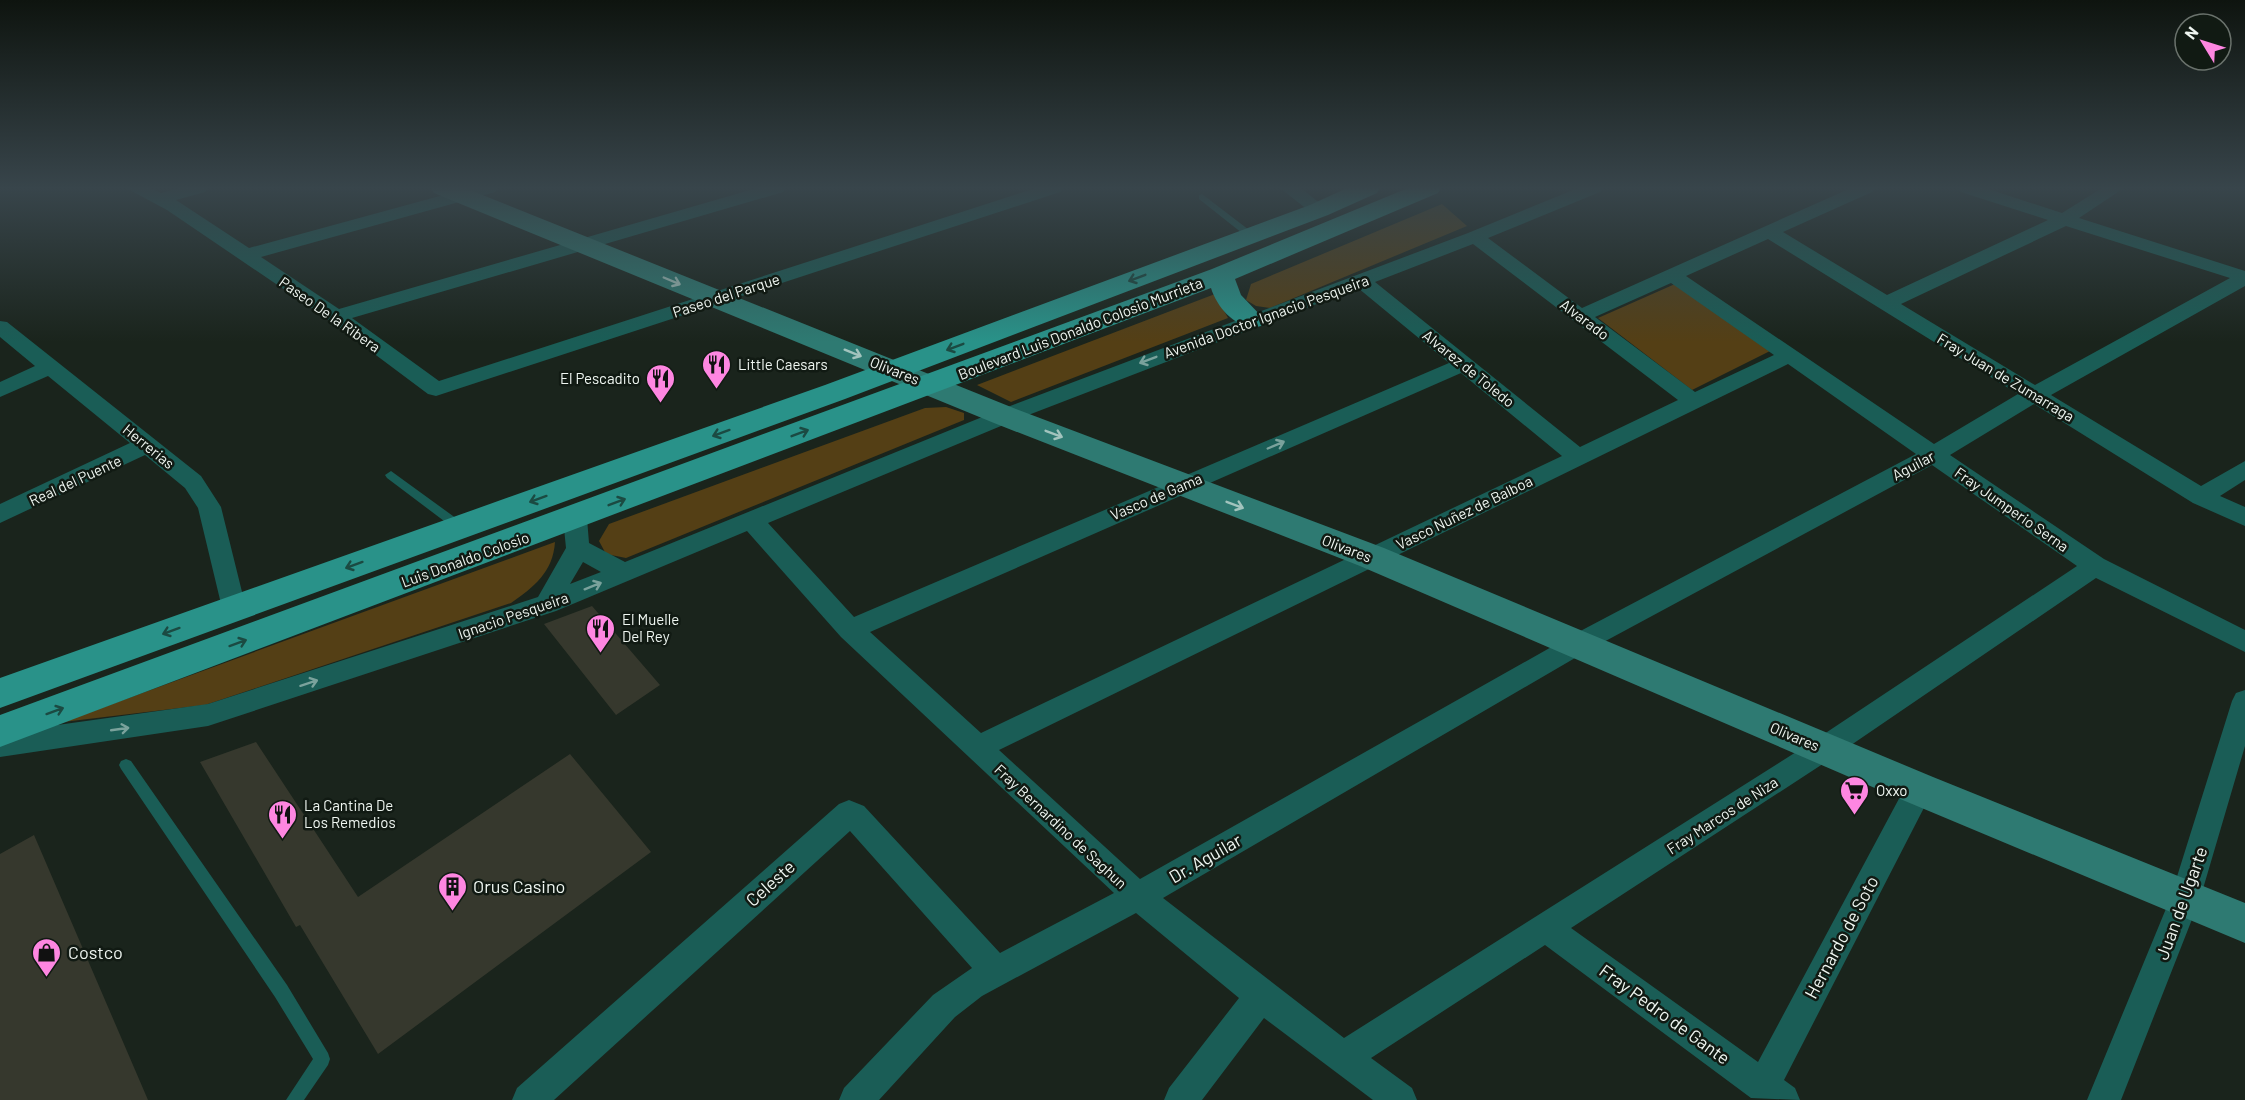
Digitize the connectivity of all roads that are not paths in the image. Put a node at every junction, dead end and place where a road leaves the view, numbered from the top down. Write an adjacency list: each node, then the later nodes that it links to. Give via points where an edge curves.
1 (222, 239): 15 (street, Paseo De la Ribera)
2 (299, 239): 15 (street)
3 (574, 239): 14 (main road, Olivares)
4 (606, 239): 14 (street)
5 (897, 239): 20 (street, Paseo del Parque)
6 (1239, 239): 29 (main road, Boulevard Luis Donaldo Colosio Murrieta, one-way to 29)
7 (1306, 239): 16 (main road, Boulevard Luis Donaldo Colosio Murrieta)
8 (1468, 239): 19 (street, Avenida Doctor Ignacio Pesqueira)
9 (1477, 239): 23 (street, Alvarado)
10 (1753, 239): 17 (street)
11 (1782, 239): 21 (street, Fray Juan de Zumarraga)
12 (2022, 239): 21 (street)
13 (2125, 239): 18 (street)
14 (587, 245): 20 (main road, Olivares, one-way to 20); 22 (street)
15 (246, 255): 22 (street, Paseo De la Ribera)
16 (1221, 275): 24 (main road, via 1228,297); 30 (main road, Boulevard Luis Donaldo Colosio Murrieta)
17 (1672, 275): 23 (street); 26 (street, Fray Jumperio Serna)
18 (2245, 277): 33 (street, Aguilar)
19 (1361, 281): 24 (street, Avenida Doctor Ignacio Pesqueira); 27 (street, Alvarez de Toledo)
20 (715, 299): 29 (main road, Olivares, one-way to 29); 31 (street, Paseo del Parque, via 441,388)
21 (1886, 303): 33 (street, Fray Juan de Zumarraga)
22 (336, 316): 31 (street, Paseo De la Ribera)
23 (1581, 316): 34 (street, Alvarado)
24 (1251, 320): 36 (street, Avenida Doctor Ignacio Pesqueira, one-way to 36)
25 (0, 327): 28 (street, Herrerias)
26 (1790, 355): 34 (street, Vasco Nuñez de Balboa); 38 (street, Fray Jumperio Serna)
27 (1464, 364): 39 (street, Alvarez de Toledo); 42 (street, Vasco de Gama, one-way to 27)
28 (48, 368): 32 (street); 37 (street, Herrerias)
29 (894, 370): 30 (main road, Olivares); 35 (main road, Luis Donaldo Colosio)
30 (930, 384): 35 (main road, Luis Donaldo Colosio); 36 (main road, Olivares)
31 (432, 387)
32 (0, 390)
33 (2035, 394): 38 (street, Aguilar); 43 (street, Fray Juan de Zumarraga)
34 (1694, 402): 39 (street, Vasco Nuñez de Balboa)
35 (835, 406): 47 (main road, Luis Donaldo Colosio, one-way to 47); 48 (main road, Luis Donaldo Colosio, one-way to 35)
36 (1005, 416): 42 (main road, Olivares, one-way to 42); 46 (street, Ignacio Pesqueira)
37 (149, 444): 44 (street, Real del Puente); 53 (street, Herrerias, via 193,482 209,507)
38 (1934, 454): 50 (street, Fray Jumperio Serna); 56 (street, Aguilar)
39 (1577, 456): 49 (street, Vasco Nuñez de Balboa)
40 (2245, 470): 43 (street)
41 (391, 475): 47 (lane)
42 (1183, 484): 49 (main road, Olivares, one-way to 49); 54 (street, Vasco de Gama)
43 (2201, 497): 45 (street, Fray Juan de Zumarraga)
44 (0, 514)
45 (2245, 517)
46 (751, 520): 51 (street, Ignacio Pesqueira); 54 (street, Fray Bernardino de Saghun)
47 (460, 527): 53 (main road, Luis Donaldo Colosio, one-way to 53)
48 (576, 533): 51 (street); 52 (street); 59 (main road, Luis Donaldo Colosio, one-way to 48)
49 (1372, 558): 56 (main road, Olivares); 61 (street, Vasco Nuñez de Balboa)
50 (2095, 566): 55 (street, Fray Jumperio Serna); 62 (street, Fray Marcos de Niza)
51 (624, 573): 52 (street, Ignacio Pesqueira, one-way to 51)
52 (547, 604): 60 (street, Ignacio Pesqueira, one-way to 52, via 208,716)
53 (234, 608): 57 (main road, Luis Donaldo Colosio, one-way to 57)
54 (850, 630): 61 (street, Fray Bernardino de Saghun)
55 (2245, 642)
56 (1578, 644): 62 (main road, Olivares); 65 (street, Dr. Aguilar)
57 (0, 693)
58 (2245, 701): 66 (street, Juan de Ugarte)
59 (0, 731)
60 (0, 745)
61 (977, 748): 65 (street, Fray Bernardino de Saghun)
62 (1825, 748): 64 (main road, Olivares); 68 (street, Fray Marcos de Niza)
63 (126, 765): 73 (lane, via 281,991 322,1059)
64 (1919, 789): 66 (main road, Olivares); 72 (street, Hernardo de Soto)
65 (1138, 896): 69 (street, Dr. Aguilar); 70 (street, Fray Bernardino de Saghun)
66 (2185, 899): 67 (main road, Olivares); 78 (street, Juan de Ugarte)
67 (2245, 922)
68 (1546, 928): 71 (street, Fray Marcos de Niza); 72 (street, Fray Pedro de Gante)
69 (998, 972): 74 (street, Celeste, via 849,813); 75 (street, Dr. Aguilar, via 971,985 944,1006)
70 (1261, 996): 71 (street, Fray Bernardino de Saghun); 76 (street)
71 (1344, 1057): 77 (street, Fray Bernardino de Saghun)
72 (1773, 1093)
73 (294, 1100)
74 (530, 1100)
75 (856, 1100)
76 (1181, 1100)
77 (1400, 1100)
78 (2104, 1100)

